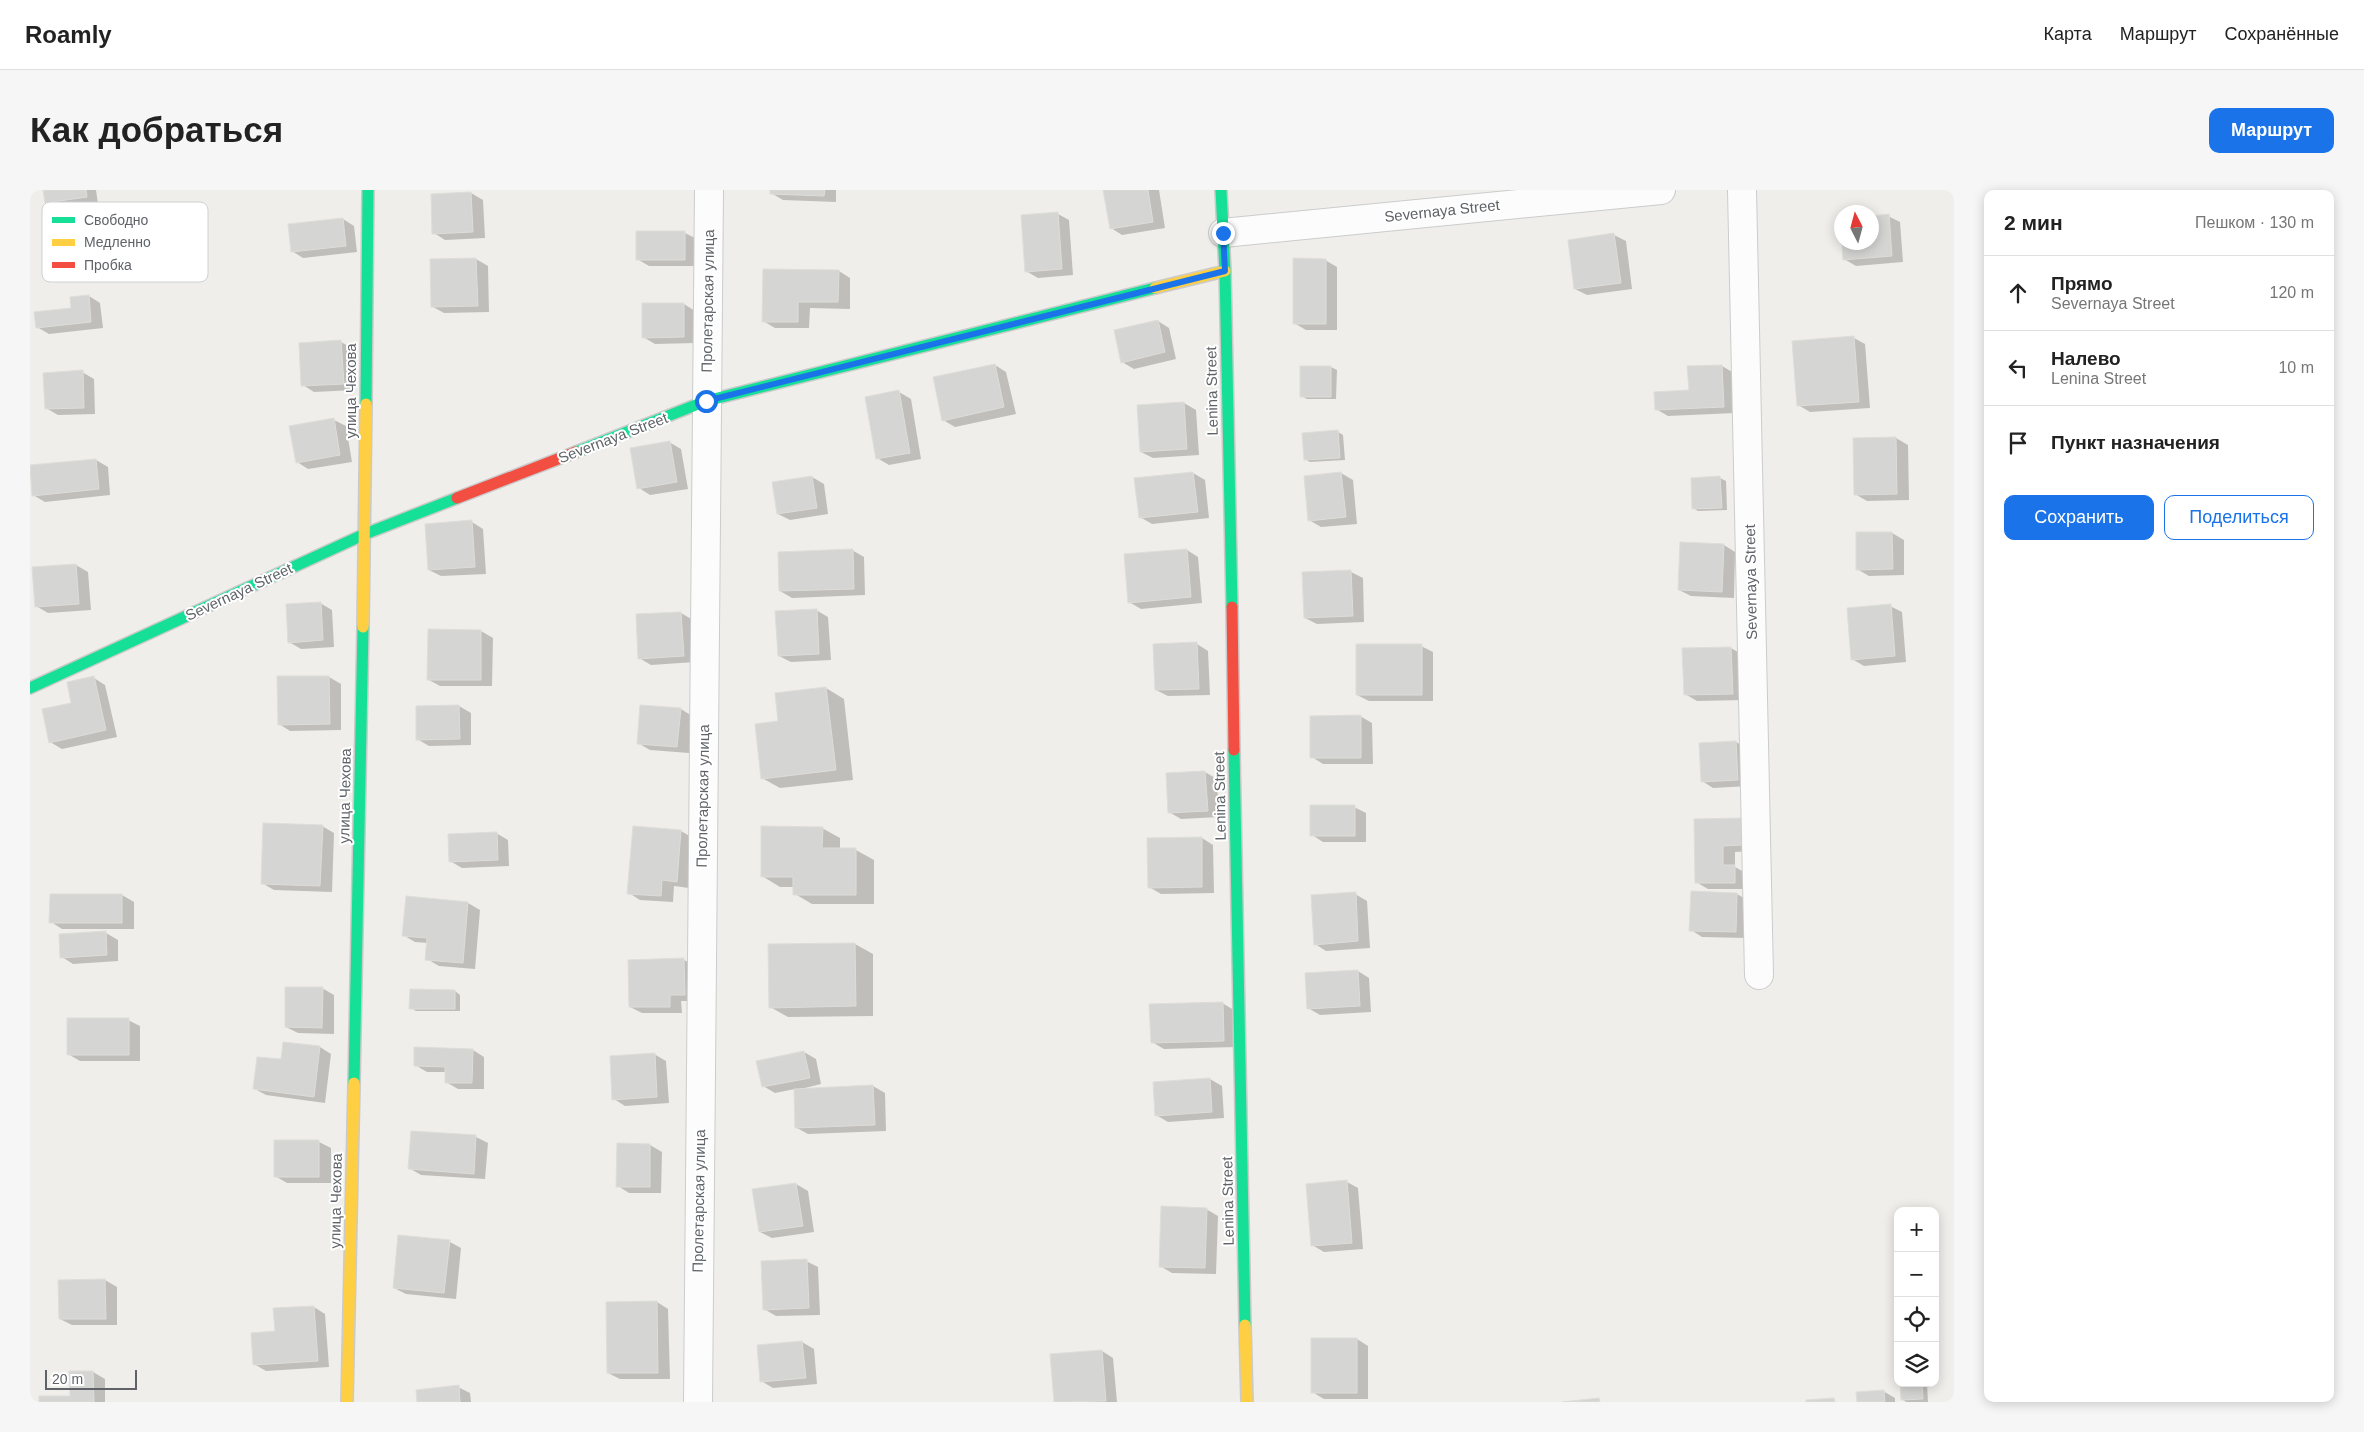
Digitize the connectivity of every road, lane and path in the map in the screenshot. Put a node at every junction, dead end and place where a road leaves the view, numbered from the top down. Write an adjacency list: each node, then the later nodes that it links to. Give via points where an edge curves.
1 (368, 190): 9 (street, улица Чехова)
2 (710, 190): 8 (street, Пролетарская улица)
3 (1221, 190): 6 (street, Lenina Street)
4 (1661, 190): 6 (street, Severnaya Street)
5 (1742, 190): 11 (street, Severnaya Street)
6 (1223, 233): 7 (street, Lenina Street)
7 (1225, 271): 8 (street, Severnaya Street); 14 (street, Lenina Street)
8 (706, 401): 9 (street, Severnaya Street); 13 (street, Пролетарская улица)
9 (365, 534): 10 (street, Severnaya Street); 12 (street, улица Чехова)
10 (30, 688)
11 (1759, 975)
12 (347, 1402)
13 (698, 1402)
14 (1247, 1402)

